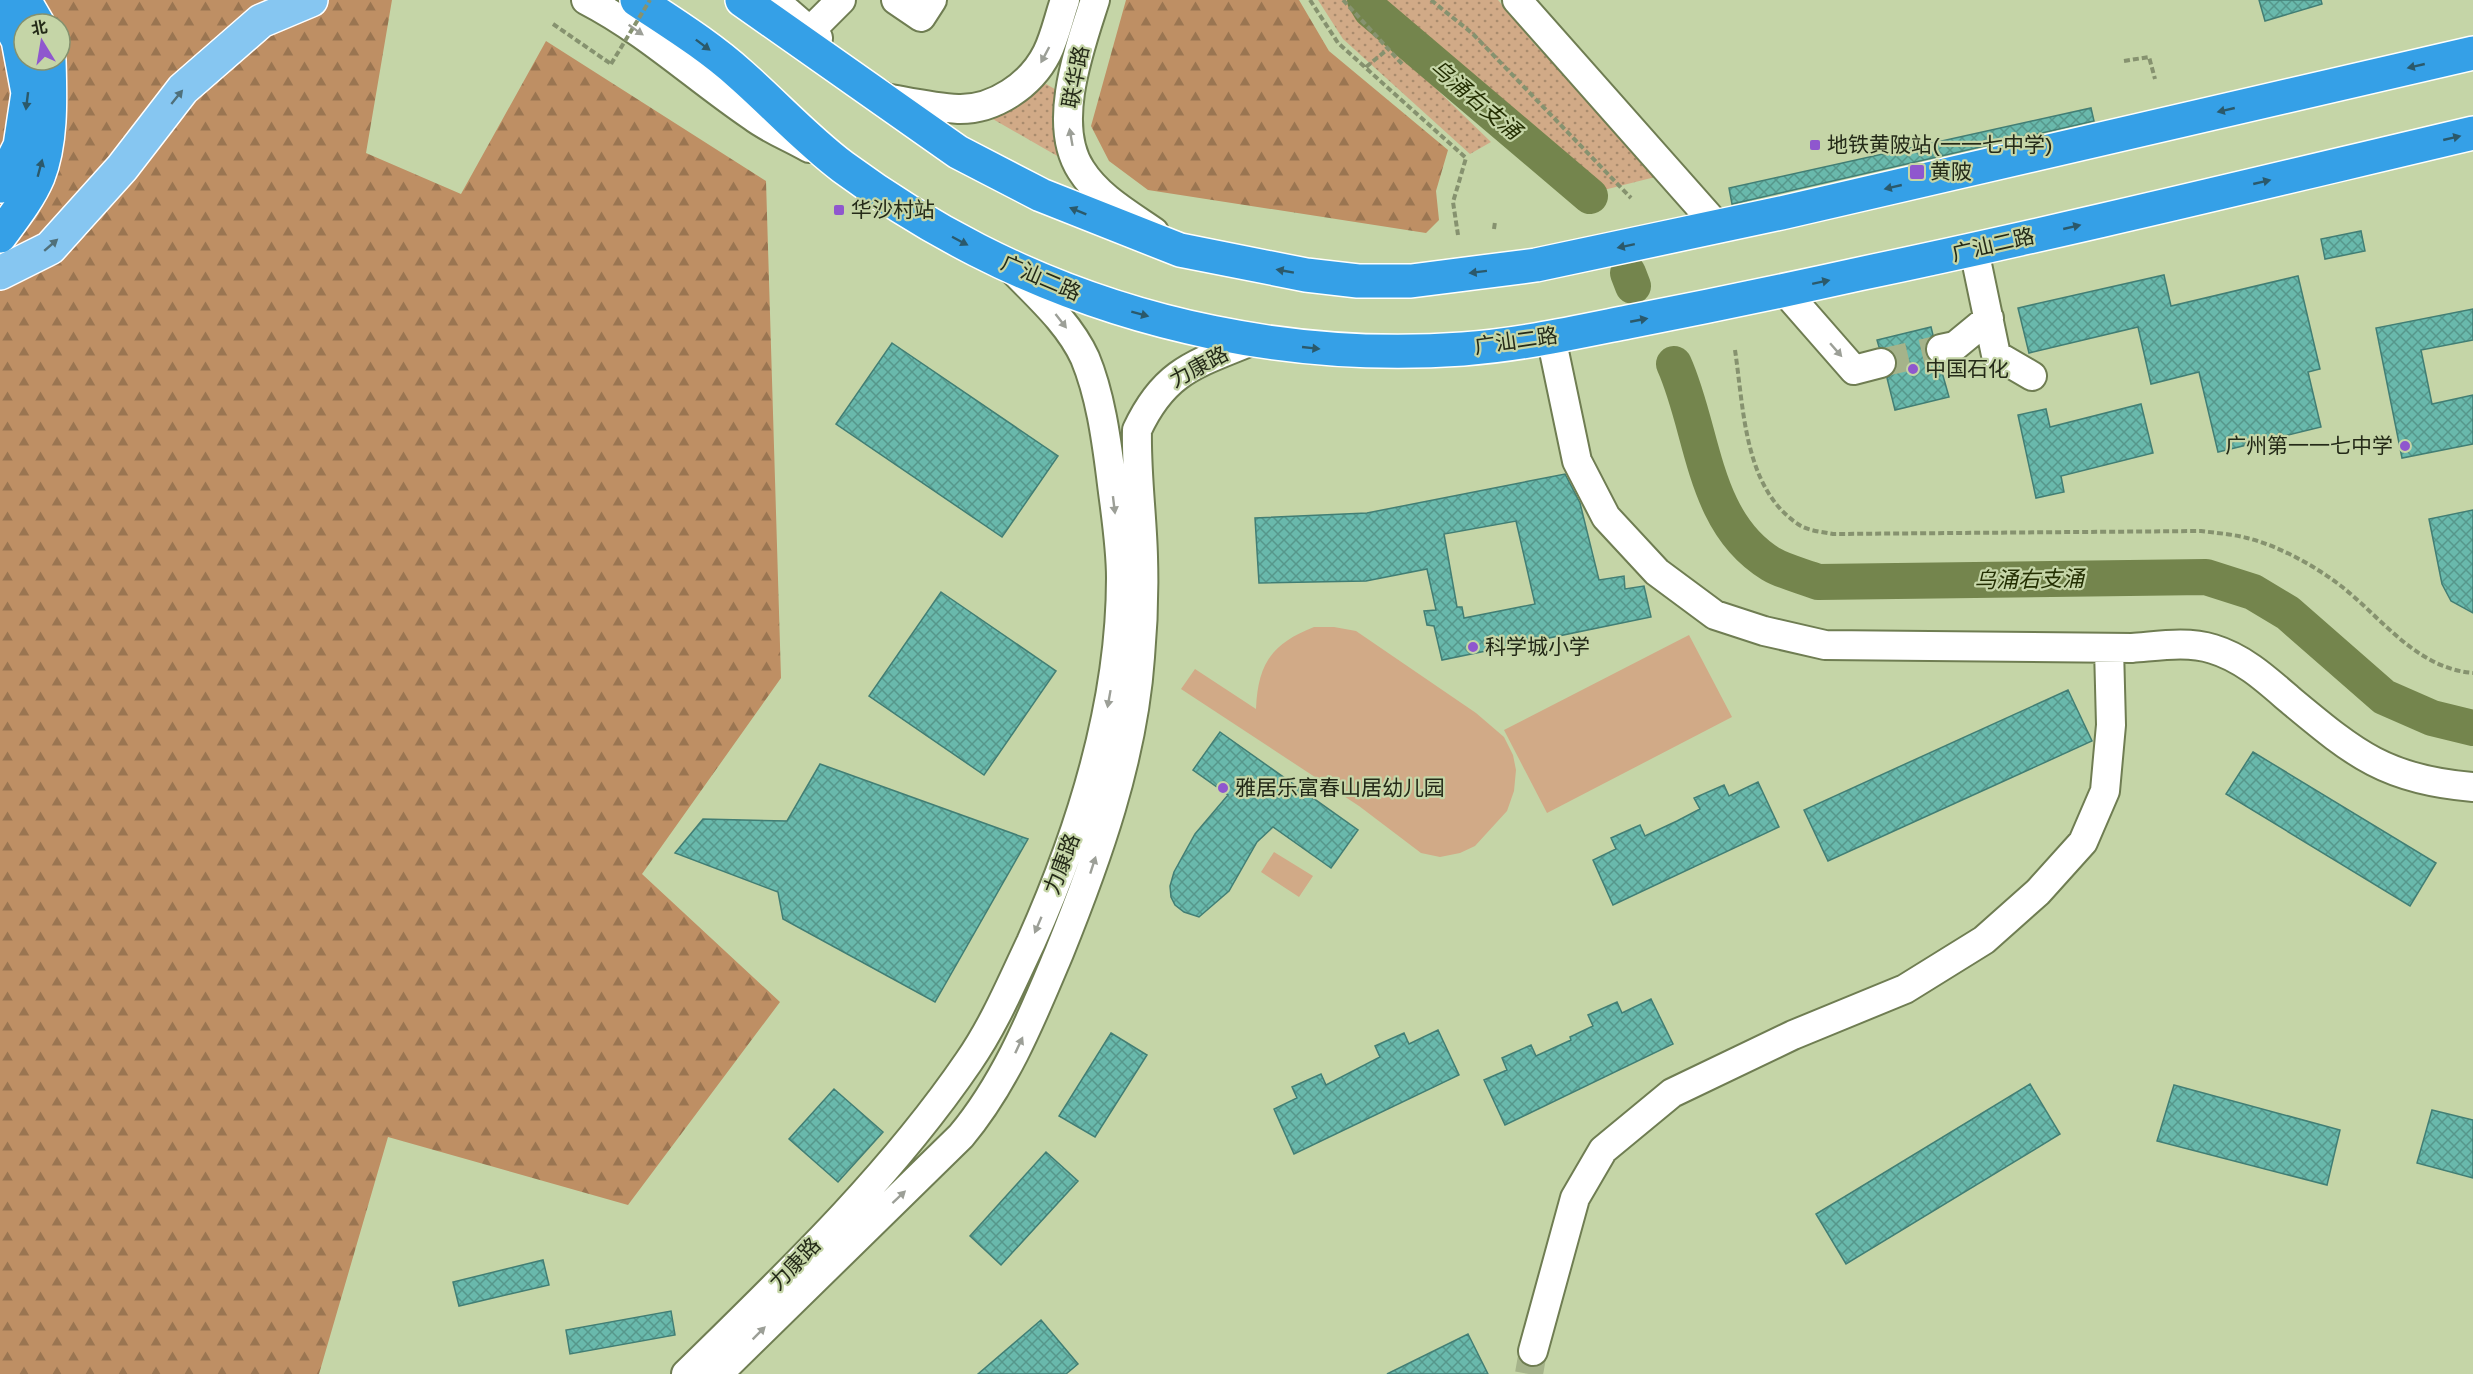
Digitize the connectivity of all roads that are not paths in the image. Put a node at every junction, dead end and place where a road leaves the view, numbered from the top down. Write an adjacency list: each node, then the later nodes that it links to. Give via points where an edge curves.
1 (311, 0): 25 (main road, one-way to 1, via 50,248 192,82 261,21)
2 (586, 0): 18 (street, one-way to 18, via 661,48 753,118)
3 (637, 0): 18 (highway, 广汕二路, one-way to 18, via 738,72)
4 (742, 0): 16 (highway)
5 (774, 0): 13 (street)
6 (841, 0): 13 (street)
7 (896, 0): 8 (street, via 921,17)
8 (932, 0)
9 (1065, 0): 16 (street, 联华路, one-way to 16, via 1047,52 1032,76 1008,95 982,106 958,109)
10 (1095, 0): 22 (street, 联华路, one-way to 10, via 1096,189 1079,168 1068,114 1070,87)
11 (1517, 0): 20 (street)
12 (0, 7): 19 (highway, one-way to 19, via 18,40 28,93 20,146)
13 (810, 31): 16 (street)
14 (2473, 53): 20 (highway, one-way to 20)
15 (49, 72): 21 (highway, one-way to 15, via 39,175 46,143)
16 (885, 98): 22 (highway, one-way to 16, via 1069,208 999,175 958,152)
17 (2473, 133): 23 (highway, 广汕二路, one-way to 17)
18 (840, 164): 24 (highway, 广汕二路, one-way to 24, via 932,226)
19 (0, 186)
20 (1718, 227): 22 (highway, one-way to 22, via 1536,265 1411,281 1358,281 1306,275)
21 (0, 236)
22 (1180, 250)
23 (1974, 250): 26 (highway, 广汕二路, one-way to 23); 27 (street)
24 (1006, 264): 29 (highway, 广汕二路, one-way to 29, via 1076,295 1133,313); 36 (street, 力康路, one-way to 36, via 1050,307 1085,358 1107,446 1119,544 1119,624 1104,728 1084,803 1034,935 971,1059 877,1179)
25 (0, 273)
26 (1784, 290): 28 (highway, 广汕二路, one-way to 26); 31 (street, one-way to 31, via 1854,370)
27 (1989, 318): 30 (street, via 1955,346); 32 (street, via 1996,355)
28 (1566, 334): 29 (highway, 广汕二路, one-way to 28, via 1311,348 1414,351 1465,349); 33 (street, via 1577,461 1606,517 1657,572 1715,615 1825,645)
29 (1254, 340): 37 (street, 力康路, one-way to 29, via 961,1136 980,1113 1013,1056 1092,868 1125,753 1140,660 1143,606 1137,430 1162,387 1184,371)
30 (1941, 349)
31 (1881, 363)
32 (2032, 376)
33 (2109, 648): 34 (street, via 2179,644 2212,649 2242,662 2351,750 2392,772 2442,785); 35 (street, via 2111,725 2106,791 2083,842 2038,892 1984,940 1905,989 1793,1035 1672,1093 1603,1150 1575,1198)
34 (2473, 787)
35 (1533, 1351)
36 (686, 1374)
37 (718, 1374)

